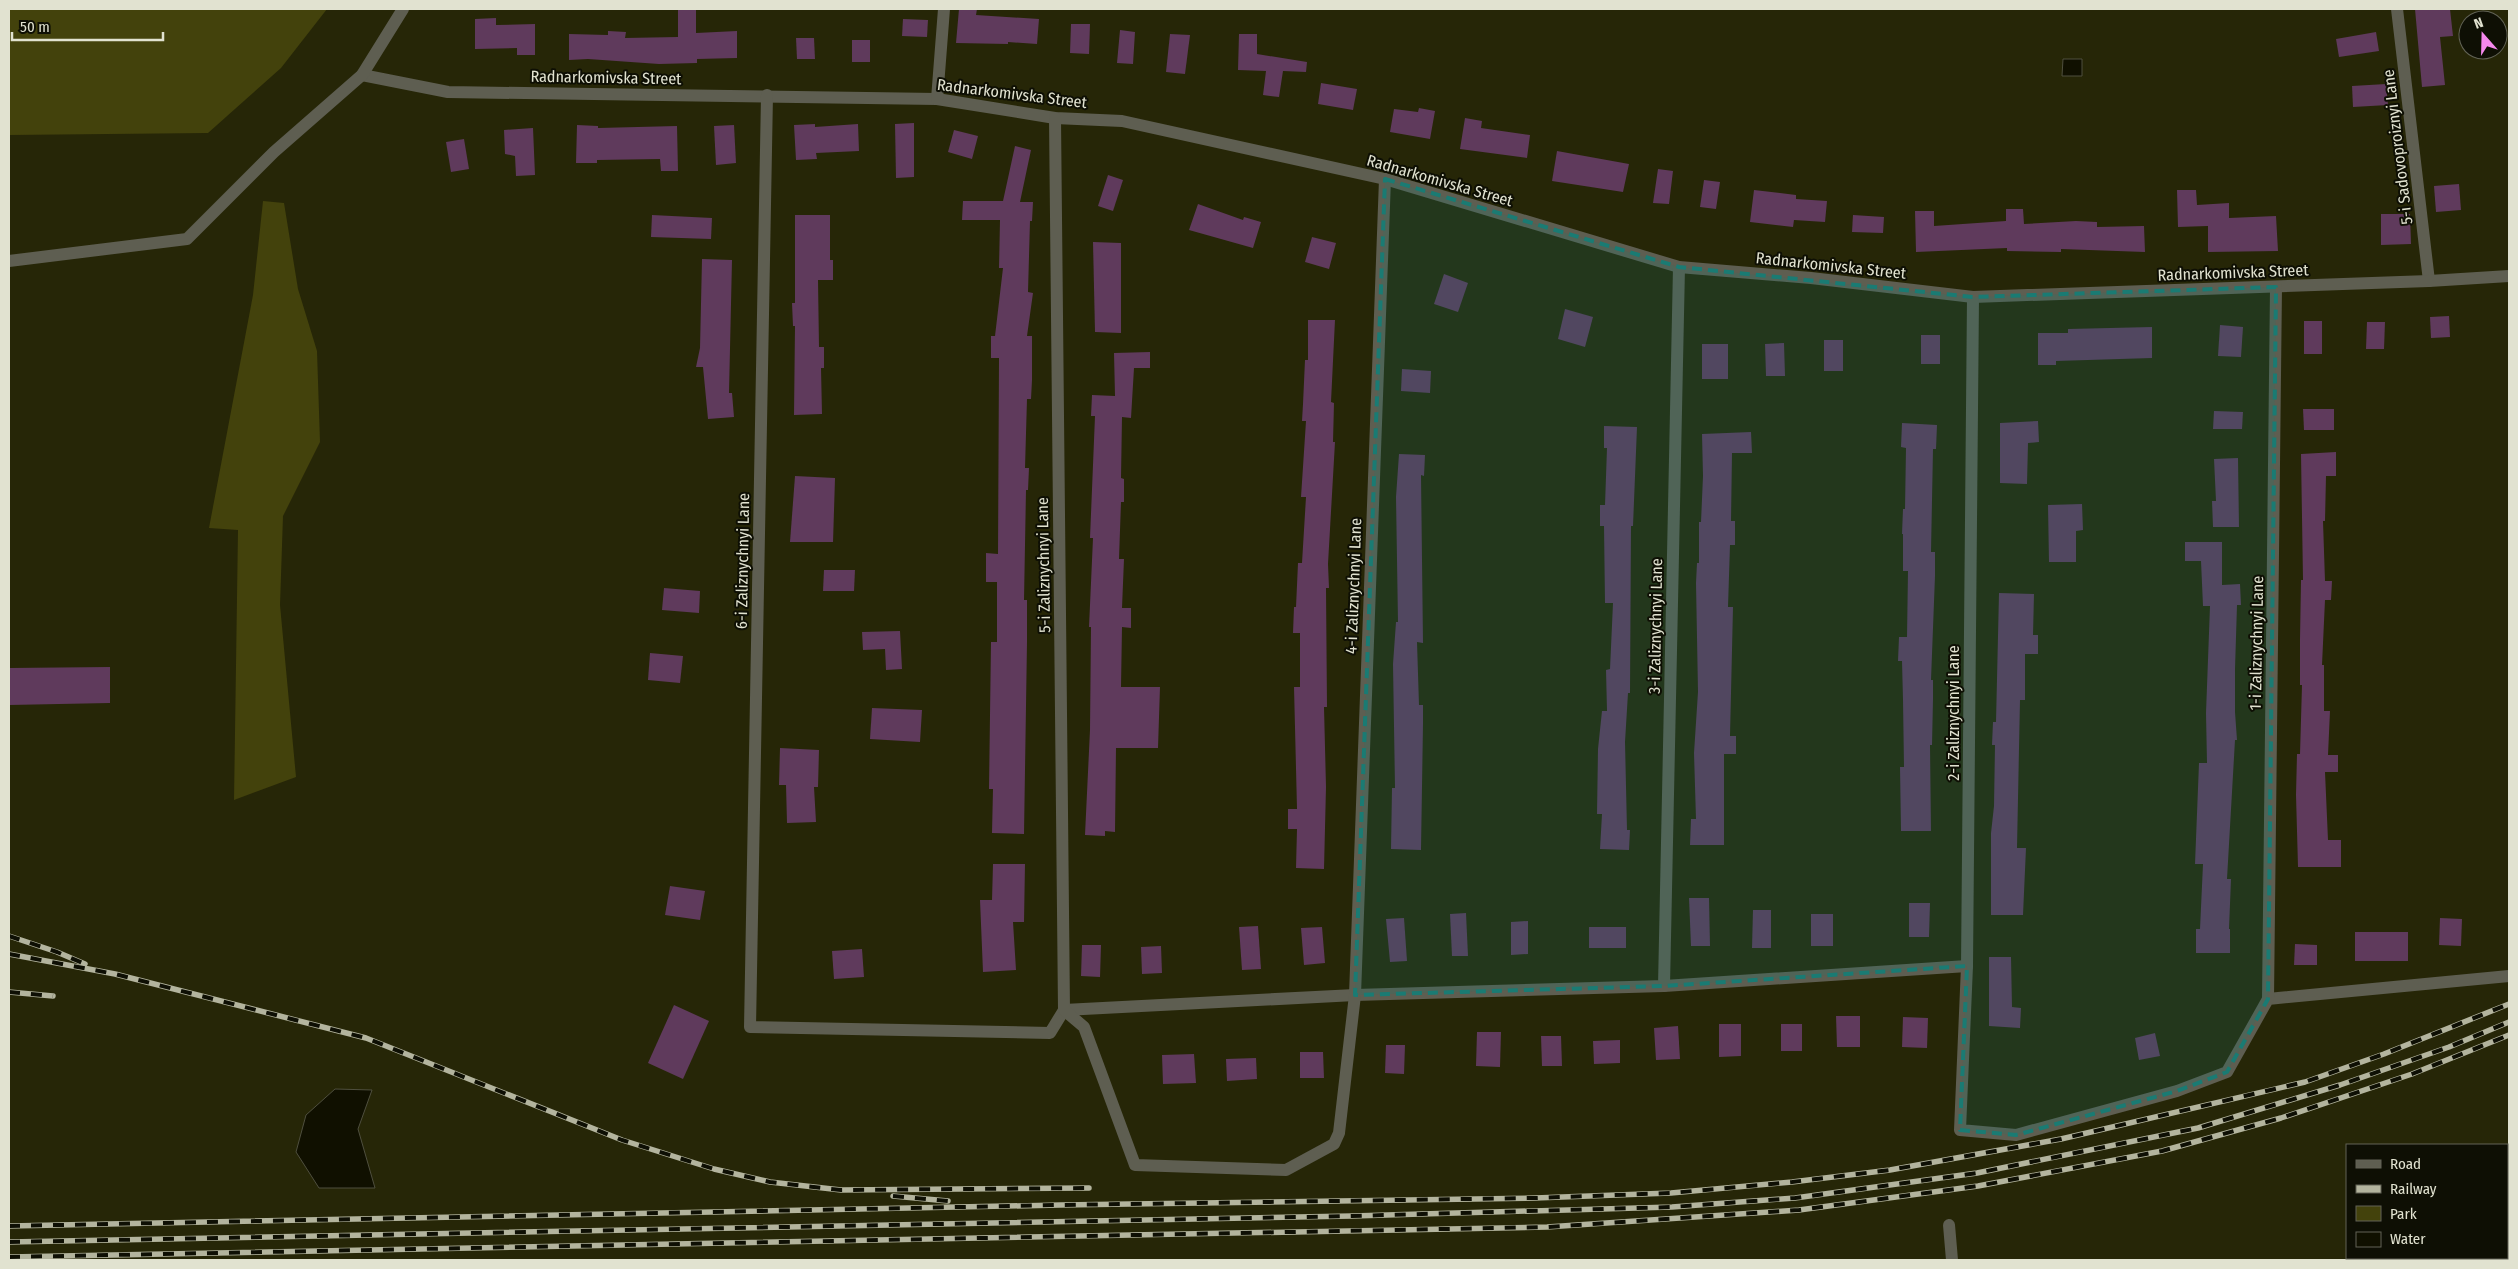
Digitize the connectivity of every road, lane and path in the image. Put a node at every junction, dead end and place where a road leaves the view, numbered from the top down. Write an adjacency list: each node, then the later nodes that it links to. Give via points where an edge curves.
1 (403, 9): 4 (street)
2 (944, 9): 6 (street)
3 (2397, 9): 12 (street, 5-i Sadovoproiznyi Lane)
4 (362, 75): 5 (street, Radnarkomivska Street, via 448,92); 9 (street, via 274,152 187,239)
5 (767, 95): 6 (street, Radnarkomivska Street); 20 (street, 6-i Zaliznychnyi Lane, via 750,1028 1050,1033)
6 (937, 99): 7 (street, Radnarkomivska Street)
7 (1055, 118): 8 (street, Radnarkomivska Street, via 1122,121); 20 (street, 5-i Zaliznychnyi Lane)
8 (1385, 179): 10 (street, Radnarkomivska Street); 18 (street, 4-i Zaliznychnyi Lane)
9 (9, 260)
10 (1679, 267): 14 (street, Radnarkomivska Street); 17 (street, 3-i Zaliznychnyi Lane)
11 (2509, 276): 12 (street, Radnarkomivska Street)
12 (2429, 281): 13 (street, Radnarkomivska Street)
13 (2276, 287): 14 (street, Radnarkomivska Street); 19 (street, 1-i Zaliznychnyi Lane)
14 (1973, 297): 15 (street, 2-i Zaliznychnyi Lane)
15 (1968, 966): 17 (street); 19 (street, 2-i Zaliznychnyi Lane, via 1960,1130 2016,1135 2177,1091 2227,1072)
16 (2509, 976): 19 (street)
17 (1664, 986): 18 (street)
18 (1354, 994): 20 (street); 20 (street, 4-i Zaliznychnyi Lane, via 1339,1133 1334,1144 1286,1170 1135,1165 1084,1027)
19 (2268, 999)
20 (1064, 1010)
21 (1949, 1225): 22 (street)
22 (1952, 1260)

